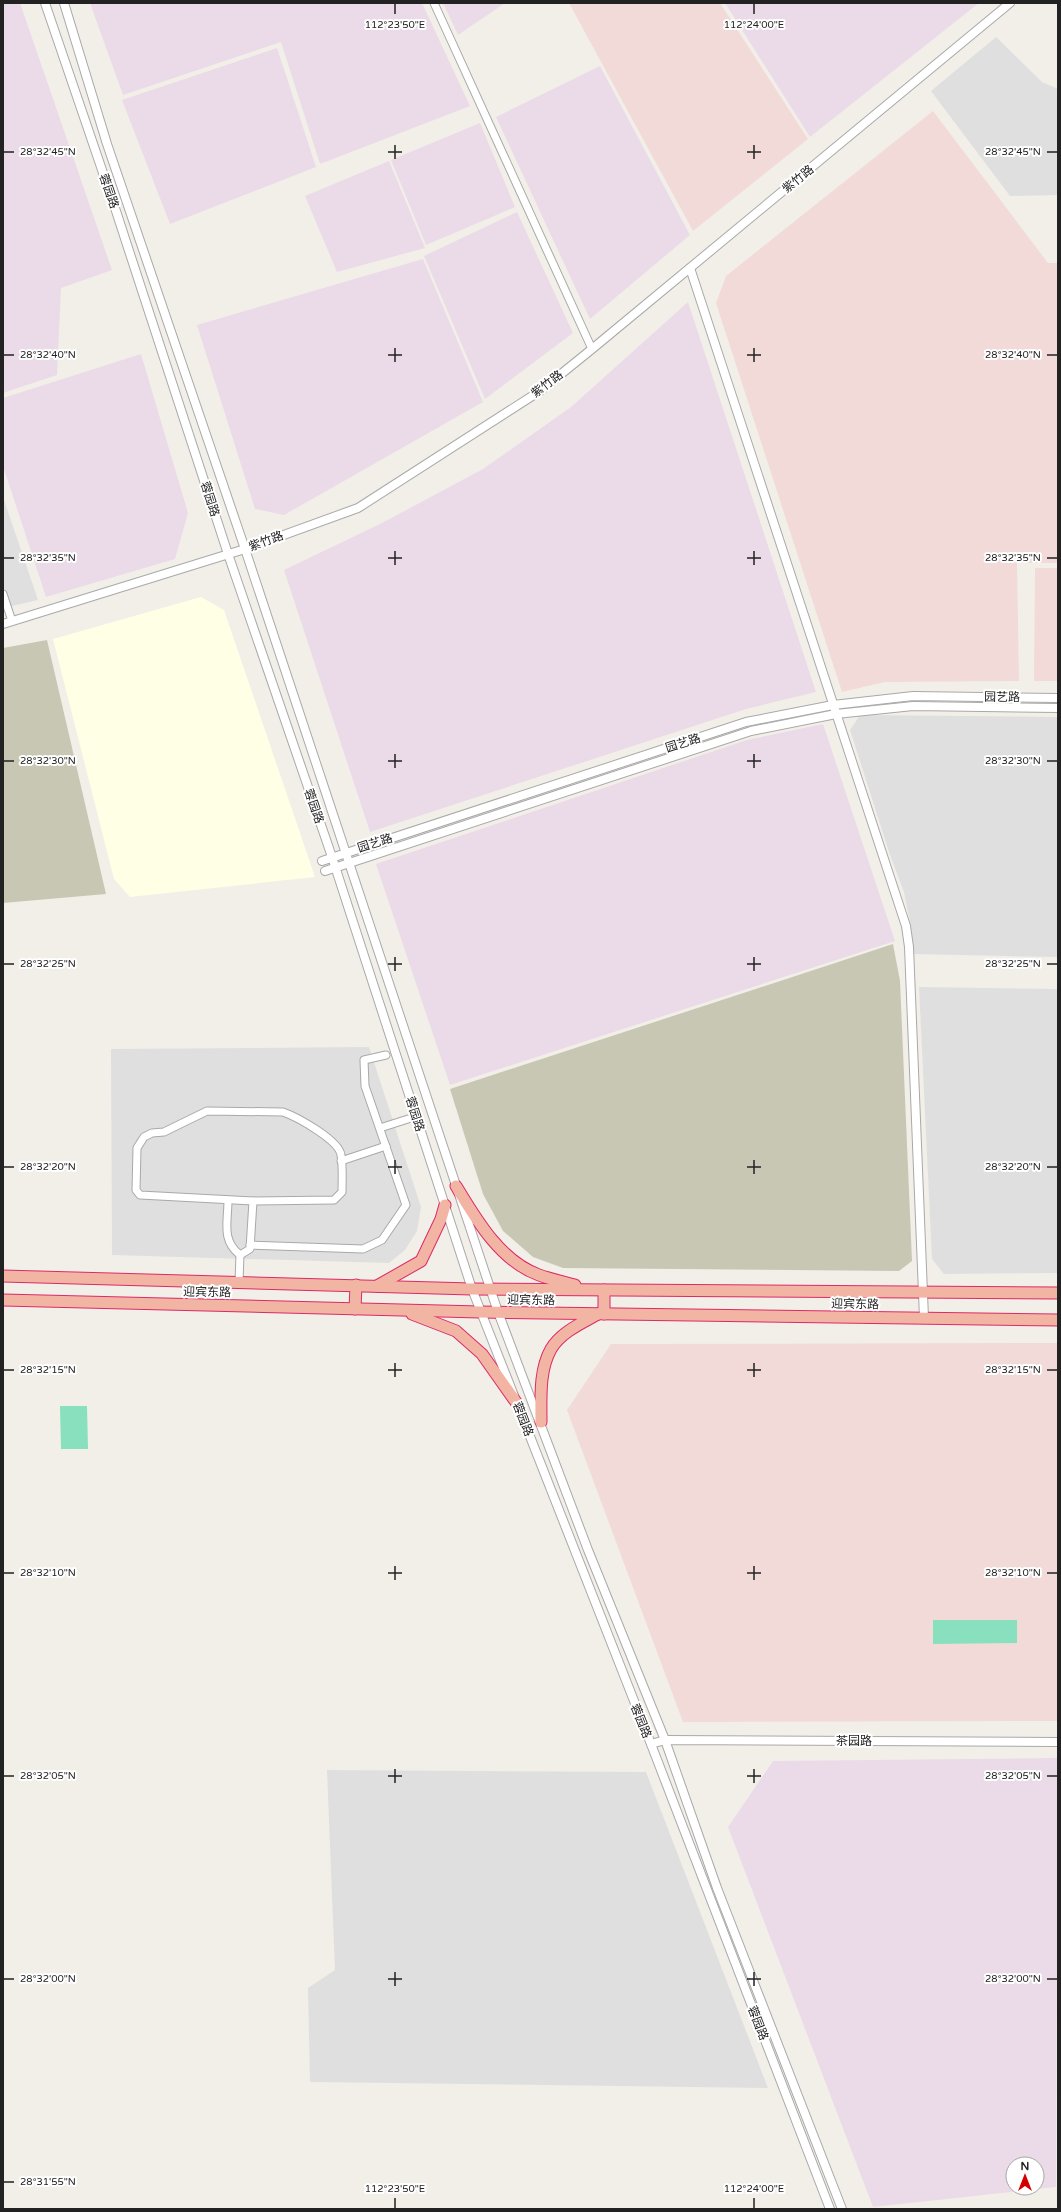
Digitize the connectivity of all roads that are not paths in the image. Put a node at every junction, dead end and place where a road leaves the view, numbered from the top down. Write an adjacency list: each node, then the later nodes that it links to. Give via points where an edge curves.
1 (45, 3): 8 (street, 蓉园路)
2 (64, 3): 7 (street, 蓉园路, via 107,144)
3 (434, 3): 6 (street)
4 (1010, 3): 5 (street, 紫竹路)
5 (690, 268): 6 (street, 紫竹路); 13 (street)
6 (592, 349): 7 (street, 紫竹路, via 540,390 358,508)
7 (245, 549): 8 (street, 紫竹路); 16 (street, 蓉园路)
8 (228, 554): 10 (street, 紫竹路); 17 (street, 蓉园路)
9 (3, 594): 10 (street)
10 (12, 622): 11 (street, 紫竹路)
11 (3, 624)
12 (1058, 698): 13 (street, 园艺路, via 914,696)
13 (833, 705): 15 (street); 16 (street, 园艺路, via 746,722)
14 (1058, 708): 15 (street, 园艺路, via 913,706)
15 (836, 714): 19 (street, 园艺路, via 726,738); 41 (street, via 906,926)
16 (344, 853): 17 (street, 园艺路); 19 (street, 蓉园路)
17 (332, 857): 18 (street, 园艺路); 20 (street, 蓉园路)
18 (322, 861)
19 (348, 863): 20 (street, 园艺路); 27 (street, 蓉园路)
20 (335, 868): 21 (street, 园艺路); 30 (street, 蓉园路)
21 (325, 871)
22 (386, 1055): 24 (street, via 364,1060 365,1086)
23 (408, 1120): 24 (street)
24 (380, 1128): 25 (street)
25 (386, 1146): 26 (street); 31 (street, via 406,1205 382,1240 363,1249)
26 (341, 1161): 28 (street, via 341,1153 333,1142 283,1112 207,1111 164,1132 144,1137 137,1148 136,1190 140,1196); 29 (street, via 342,1192 334,1200)
27 (456, 1186): 38 (street, 蓉园路); 39 (highway, via 481,1226 509,1257 538,1275)
28 (228, 1200): 29 (street); 32 (street, via 227,1238 232,1248)
29 (252, 1201): 31 (street)
30 (445, 1205): 36 (highway, via 421,1261); 37 (street, 蓉园路)
31 (250, 1245): 32 (street, via 250,1248)
32 (240, 1255): 34 (street)
33 (3, 1276): 34 (highway, 迎宾东路)
34 (239, 1282): 35 (highway, 迎宾东路)
35 (356, 1285): 36 (highway, 迎宾东路); 44 (highway)
36 (377, 1286): 37 (highway, 迎宾东路)
37 (472, 1289): 38 (highway, 迎宾东路); 46 (street, 蓉园路)
38 (492, 1289): 39 (highway, 迎宾东路); 47 (street, 蓉园路)
39 (589, 1289): 40 (highway, 迎宾东路)
40 (604, 1290): 41 (highway, 迎宾东路); 48 (highway)
41 (924, 1292): 42 (highway, 迎宾东路); 49 (street)
42 (1058, 1293)
43 (3, 1300): 44 (highway, 迎宾东路)
44 (355, 1309): 45 (highway, 迎宾东路)
45 (404, 1310): 46 (highway, 迎宾东路); 51 (highway, via 456,1331 482,1354)
46 (480, 1312): 47 (highway, 迎宾东路); 51 (street, 蓉园路)
47 (498, 1312): 48 (highway, 迎宾东路); 52 (street, 蓉园路)
48 (602, 1314): 49 (highway, 迎宾东路); 52 (highway, via 572,1328 551,1348 542,1379)
49 (924, 1318): 50 (highway, 迎宾东路)
50 (1058, 1320)
51 (518, 1405): 55 (street, 蓉园路)
52 (541, 1422): 53 (street, 蓉园路, via 588,1550)
53 (665, 1740): 54 (street, 茶园路); 55 (street, 茶园路); 57 (street, 蓉园路, via 717,1888)
54 (1058, 1742)
55 (651, 1744): 56 (street, 蓉园路)
56 (830, 2209)
57 (842, 2209)

